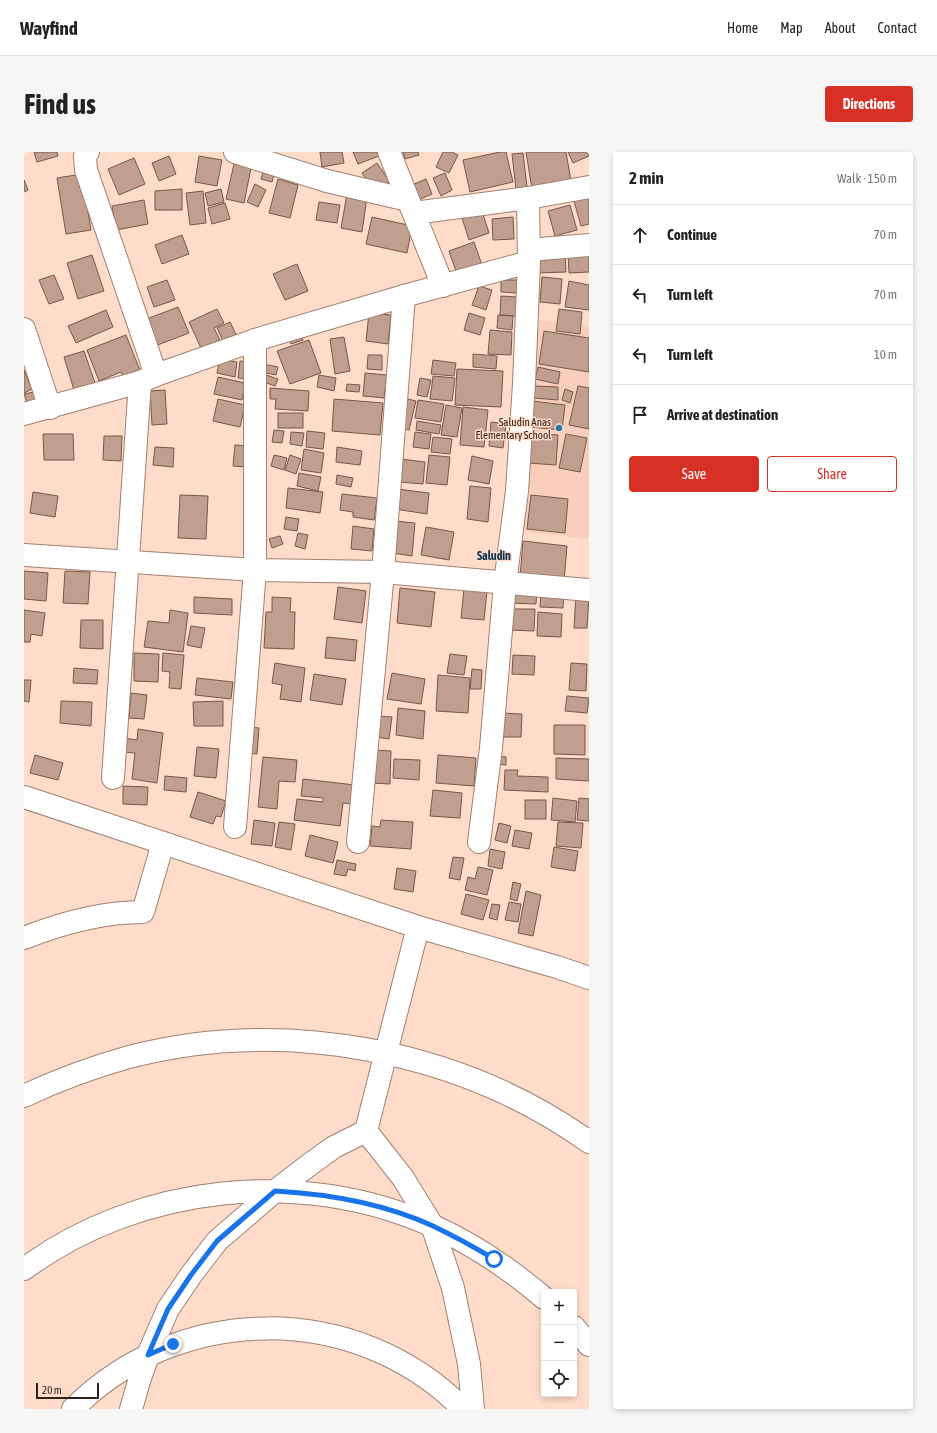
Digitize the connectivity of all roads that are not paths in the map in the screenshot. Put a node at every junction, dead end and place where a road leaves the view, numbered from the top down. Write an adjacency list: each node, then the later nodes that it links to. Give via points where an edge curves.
1 (88, 152): 13 (street, via 85,156 86,170)
2 (234, 152): 6 (street)
3 (389, 152): 6 (street)
4 (589, 187): 5 (street)
5 (528, 198): 6 (street); 8 (street)
6 (411, 206): 9 (street)
7 (589, 245): 8 (street)
8 (529, 256): 9 (street); 20 (street, via 517,491)
9 (443, 286): 10 (street)
10 (404, 296): 12 (street); 19 (street)
11 (24, 329): 14 (street)
12 (255, 340): 13 (street); 18 (street)
13 (148, 378): 14 (street); 17 (street)
14 (50, 408): 15 (street)
15 (24, 414)
16 (24, 555): 17 (street)
17 (128, 562): 18 (street); 22 (street)
18 (255, 570): 19 (street); 24 (street)
19 (383, 572): 20 (street); 25 (street)
20 (505, 583): 21 (street); 26 (street, via 491,748)
21 (589, 590)
22 (113, 778)
23 (24, 797): 27 (street)
24 (235, 827)
25 (358, 842)
26 (479, 842)
27 (163, 843): 28 (street); 29 (street, via 143,912 90,917)
28 (418, 927): 30 (street); 31 (street)
29 (24, 938)
30 (589, 978)
31 (386, 1053): 32 (street, via 300,1041 214,1043 129,1057 88,1069); 33 (street); 34 (street, via 466,1077 505,1093)
32 (24, 1096)
33 (366, 1131): 35 (street, via 334,1147); 36 (street, via 403,1178)
34 (589, 1142)
35 (275, 1191): 36 (street, via 339,1197 370,1204); 37 (street, via 203,1195 132,1212 66,1242); 41 (street, via 217,1241 168,1309)
36 (432, 1225): 38 (street, via 494,1259); 45 (street, via 453,1288 469,1364)
37 (24, 1269)
38 (541, 1295)
39 (577, 1331): 40 (street)
40 (589, 1345)
41 (148, 1355): 42 (street, via 102,1383); 43 (street); 44 (street, via 199,1336 226,1331 281,1328 308,1331 362,1344 387,1355 434,1384)
42 (73, 1409)
43 (131, 1409)
44 (463, 1409)
45 (473, 1409)

